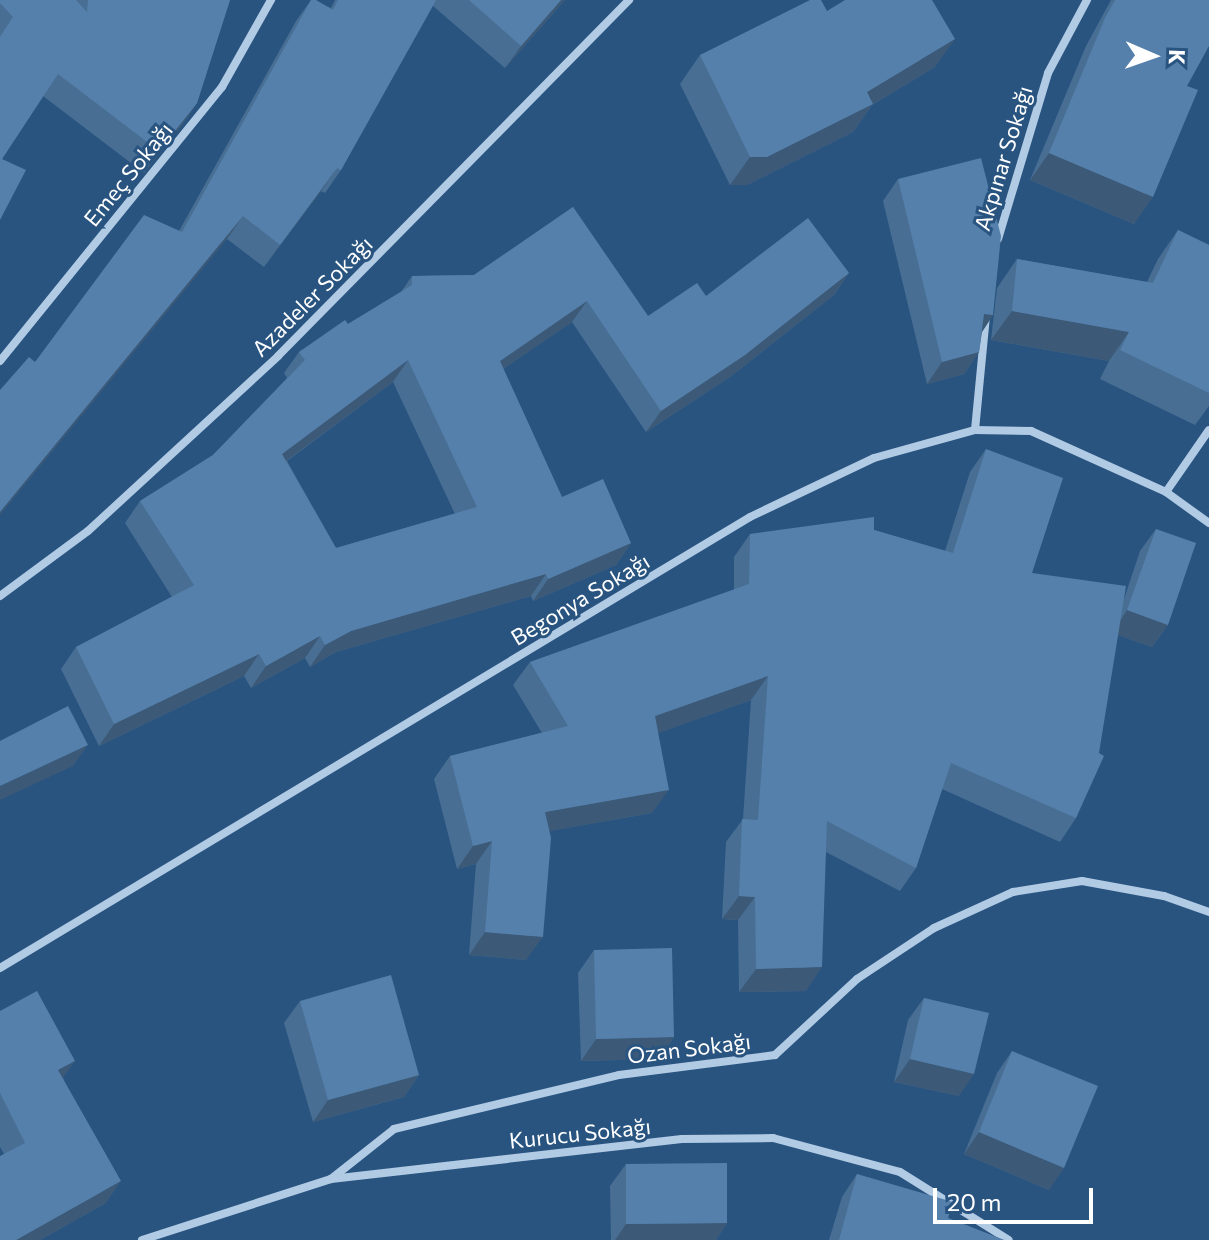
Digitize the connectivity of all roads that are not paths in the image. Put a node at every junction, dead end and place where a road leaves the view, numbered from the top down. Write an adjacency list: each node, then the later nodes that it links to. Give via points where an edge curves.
1 (271, 0): 6 (street, Emeç Sokağı, via 222,87)
2 (629, 0): 11 (street, Azadeler Sokağı, via 278,356 88,531)
3 (1087, 0): 4 (street, Akpınar Sokağı, via 1048,73)
4 (993, 256)
5 (988, 303): 7 (street)
6 (0, 361)
7 (975, 430): 9 (street, Begonya Sokağı, via 1031,431); 13 (street, Begonya Sokağı, via 874,458 750,517)
8 (1209, 430): 9 (street)
9 (1166, 492): 10 (street, Begonya Sokağı)
10 (1209, 523)
11 (0, 596)
12 (1209, 912): 14 (street, Ozan Sokağı, via 1164,896 1082,881 1013,892 934,928 857,979 775,1055 619,1075 394,1129)
13 (0, 968)
14 (331, 1179): 15 (street, Kurucu Sokağı); 16 (street, Kurucu Sokağı, via 682,1139 773,1138 900,1172)
15 (142, 1240)
16 (1009, 1240)

